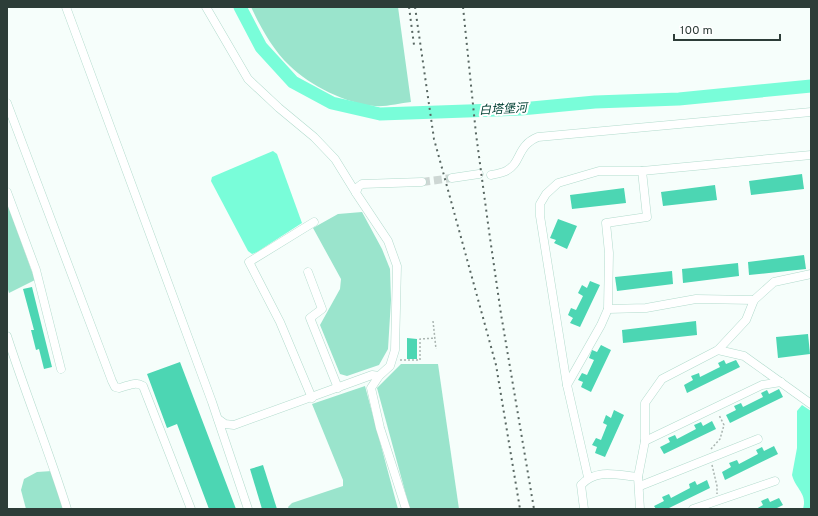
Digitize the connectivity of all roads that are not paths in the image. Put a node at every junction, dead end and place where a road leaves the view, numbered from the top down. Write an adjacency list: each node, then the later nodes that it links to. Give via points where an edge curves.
1 (66, 7): 27 (street)
2 (206, 7): 12 (street, via 248,79 335,159)
3 (7, 103): 35 (street, via 112,380 119,388 139,383 143,386)
4 (811, 112): 8 (street, via 538,137 528,141 514,166 506,172)
5 (811, 155): 6 (street)
6 (642, 170): 17 (street, via 647,217 606,223 609,253); 23 (street, via 599,171 558,183 540,204)
7 (479, 174): 9 (street)
8 (491, 175)
9 (452, 178)
10 (422, 182): 12 (street, via 362,184)
11 (7, 192): 20 (street, via 36,270)
12 (356, 193): 21 (street, via 388,241 397,266 395,350 390,366)
13 (314, 222): 25 (street, via 249,262 280,322)
14 (308, 272): 24 (street, via 322,309 310,318)
15 (811, 274): 16 (street, via 774,282)
16 (754, 300): 17 (street, via 696,299 646,308); 19 (street, via 746,320)
17 (608, 309): 23 (street)
18 (7, 336): 34 (street, via 26,397)
19 (718, 350): 22 (street, via 744,356); 29 (street, via 662,379 645,403)
20 (62, 369)
21 (379, 376): 24 (street); 37 (street, via 371,388 380,428)
22 (782, 382): 26 (street); 29 (street, via 762,385)
23 (567, 385): 30 (street)
24 (338, 388): 25 (street)
25 (312, 398): 27 (street, via 234,425)
26 (811, 404)
27 (218, 420): 36 (street)
28 (758, 439): 33 (street)
29 (645, 441): 31 (street)
30 (588, 477): 31 (street, via 600,474); 38 (street, via 581,485)
31 (638, 477): 33 (street)
32 (775, 481): 40 (street)
33 (640, 486): 39 (street)
34 (67, 509)
35 (191, 509)
36 (248, 509)
37 (406, 509)
38 (584, 509)
39 (640, 509)
40 (693, 509)

